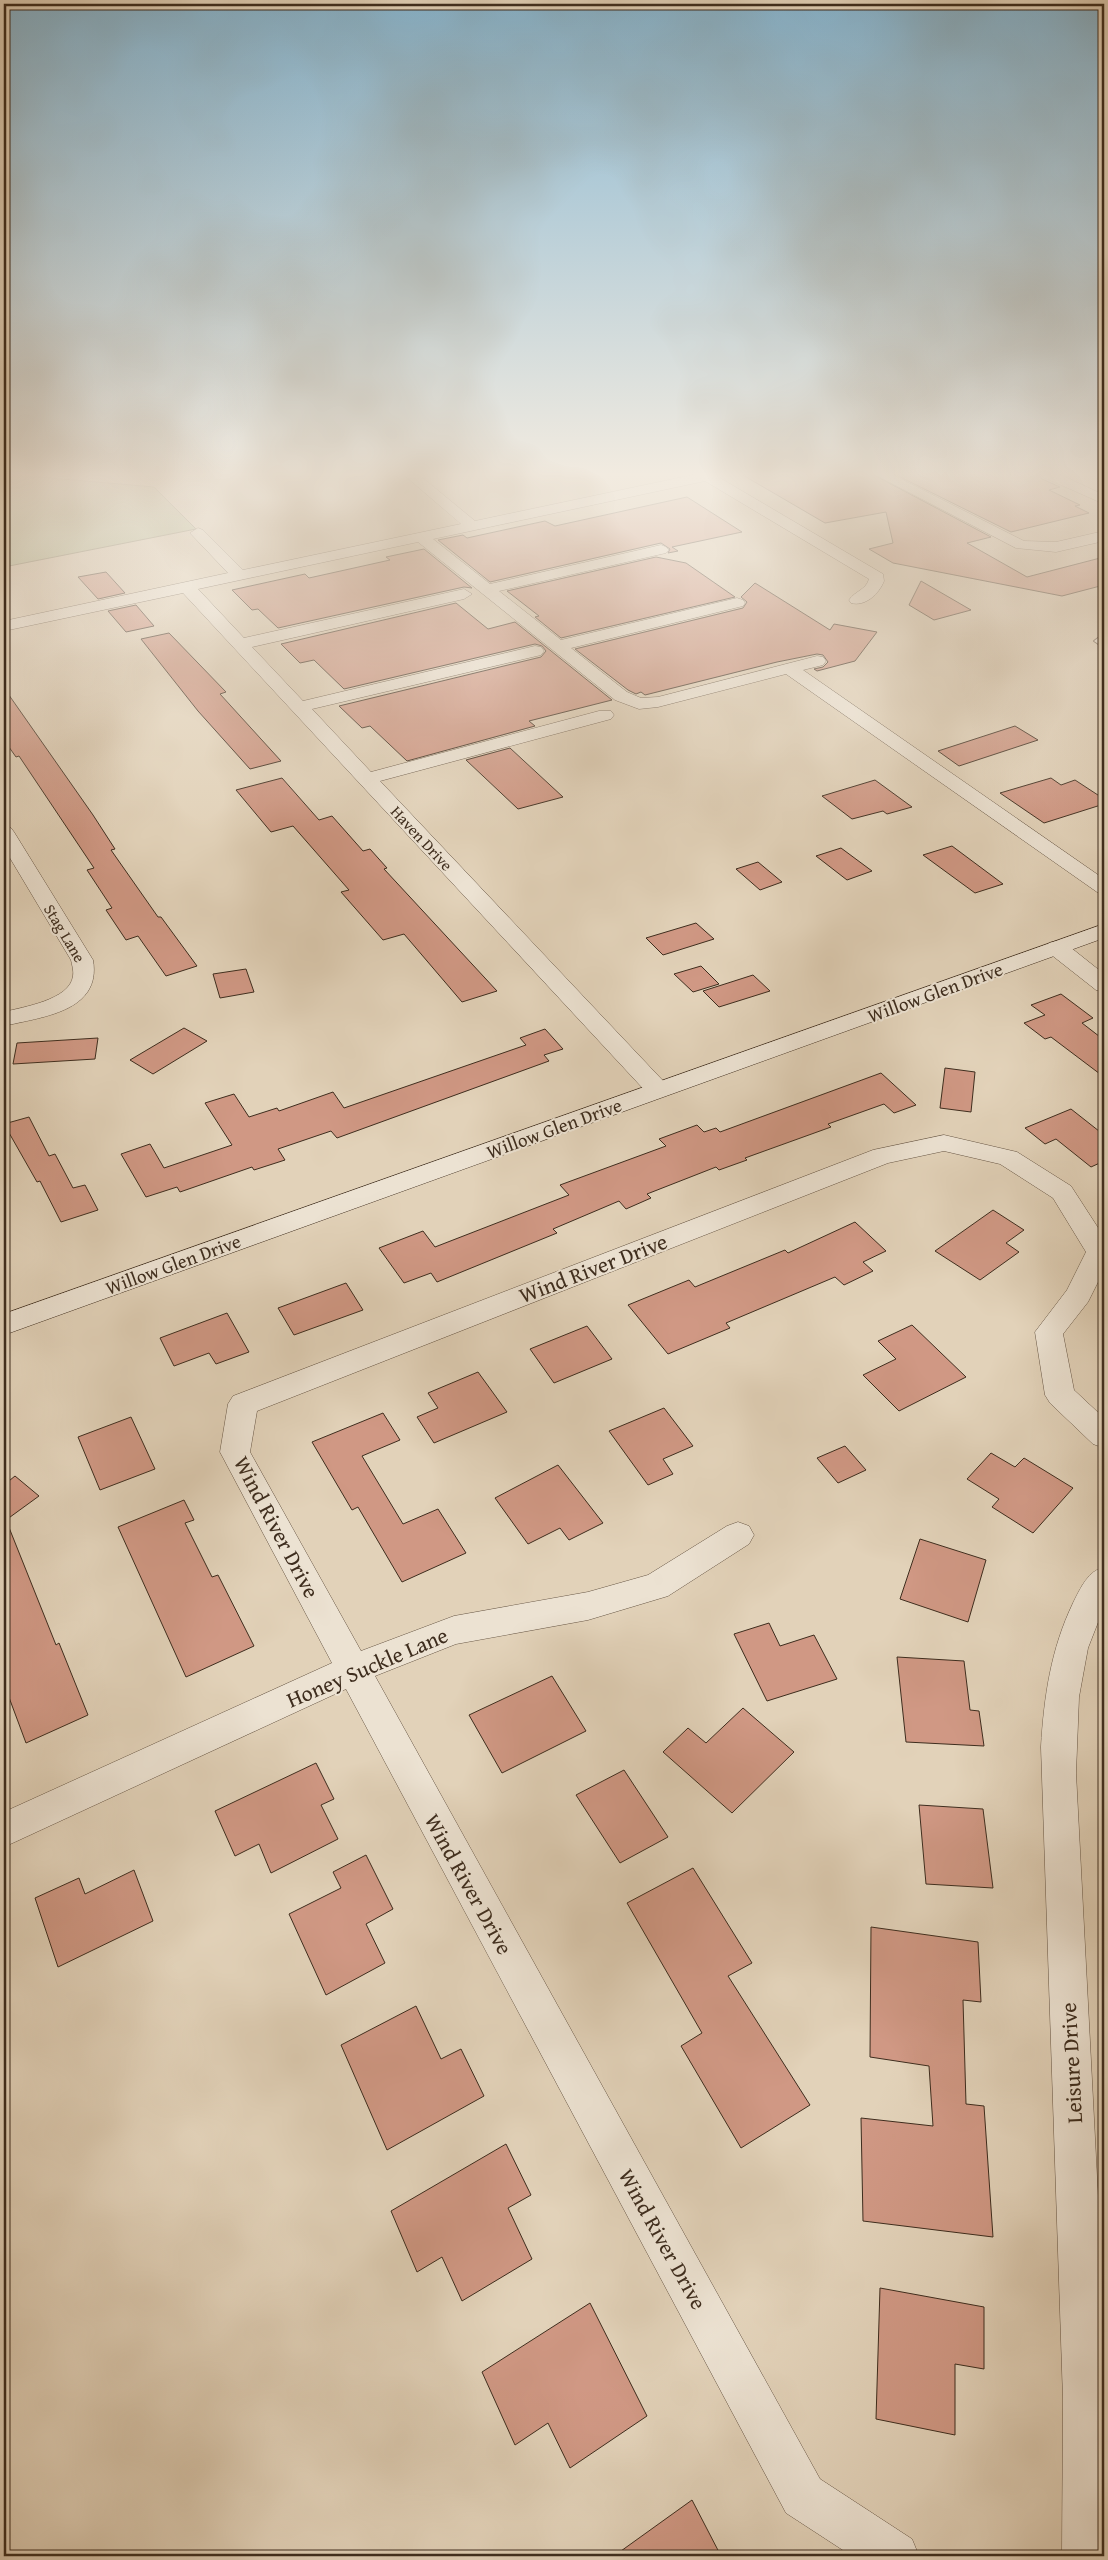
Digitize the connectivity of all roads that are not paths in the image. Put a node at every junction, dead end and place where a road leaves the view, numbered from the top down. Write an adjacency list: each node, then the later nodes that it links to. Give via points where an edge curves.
1 (152, 593): 8 (street)
2 (193, 593): 9 (street, Haven Drive)
3 (493, 593): 10 (street)
4 (867, 593): 6 (street)
5 (464, 594): 9 (street)
6 (857, 600)
7 (737, 603): 10 (street)
8 (4, 626)
9 (241, 644): 14 (street, Haven Drive)
10 (558, 646): 13 (street, via 621,696 639,704)
11 (535, 651): 14 (street)
12 (817, 661): 13 (street)
13 (789, 668): 18 (street)
14 (299, 707): 16 (street, Haven Drive)
15 (605, 715): 16 (street)
16 (366, 779): 23 (street, Haven Drive)
17 (4, 832): 22 (street, Stag Lane, via 87,972 85,983 76,994 62,1002)
18 (1104, 888)
19 (1104, 931): 20 (street, Willow Glen Drive)
20 (1057, 948): 21 (street); 23 (street, Willow Glen Drive)
21 (1104, 985)
22 (4, 1019)
23 (658, 1090): 24 (street, Willow Glen Drive)
24 (4, 1325)
25 (1104, 1436): 28 (street, Wind River Drive, via 1060,1395 1049,1332 1078,1295 1100,1252 1062,1192 1008,1158 944,1143 882,1156 243,1404 235,1452)
26 (738, 1535): 28 (street, Honey Suckle Lane, via 657,1586 588,1606 454,1630)
27 (1104, 1580): 31 (street, Leisure Drive, via 1076,1630 1064,1672 1058,1728 1086,2399)
28 (352, 1670): 29 (street, Honey Suckle Lane); 30 (street, Wind River Drive, via 803,2496)
29 (4, 1830)
30 (894, 2556)
31 (1086, 2556)

